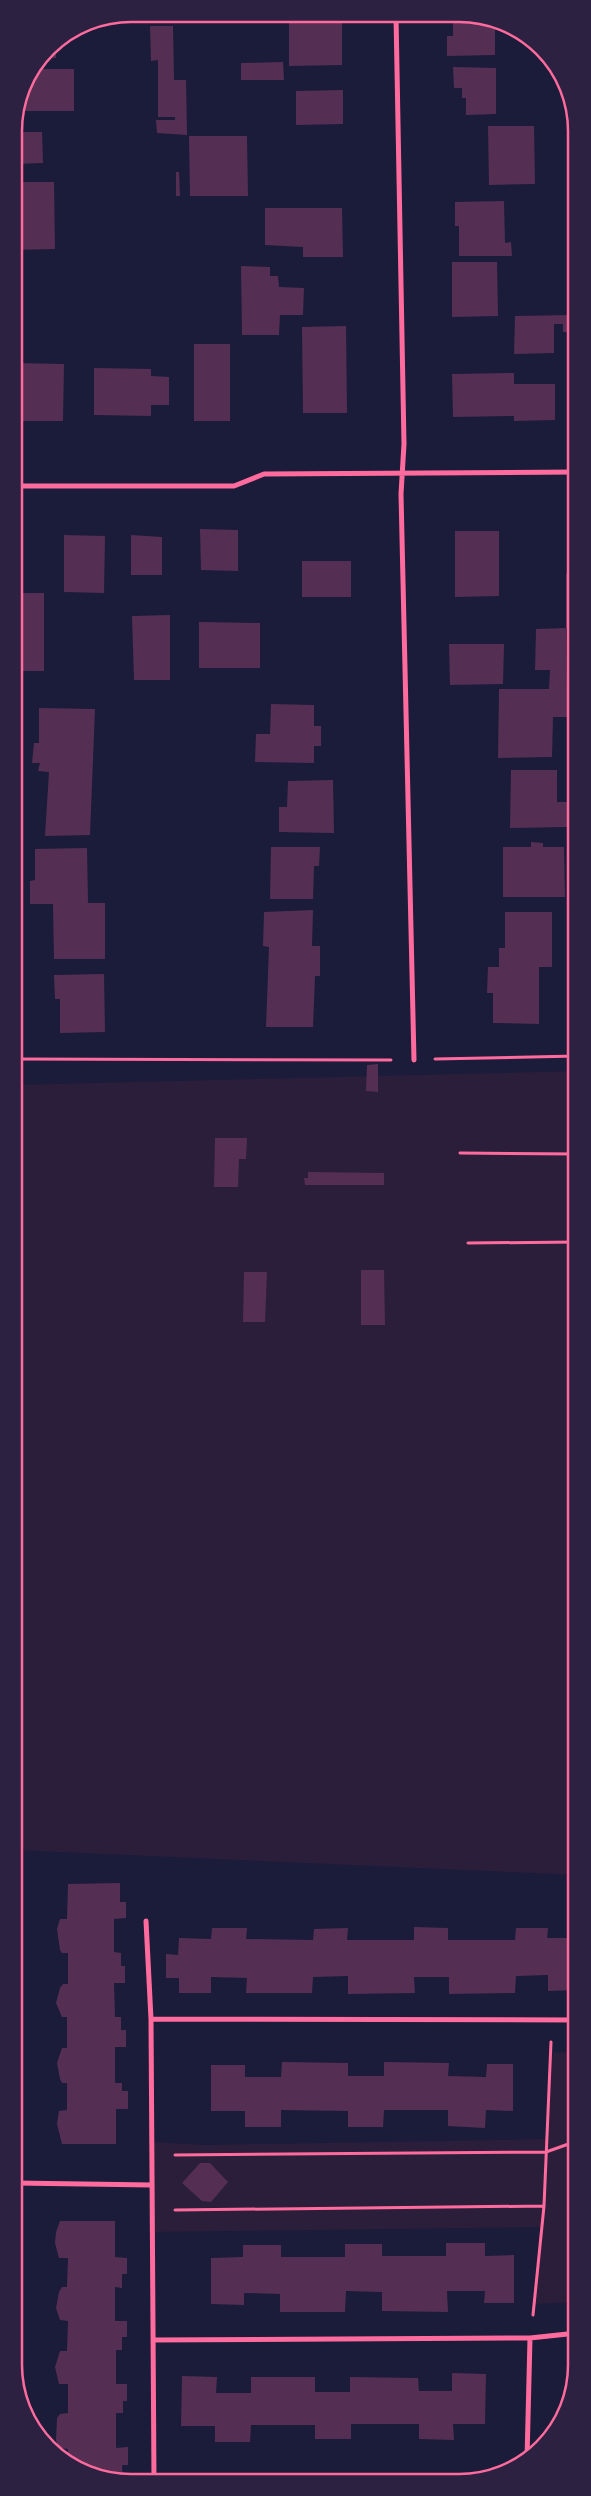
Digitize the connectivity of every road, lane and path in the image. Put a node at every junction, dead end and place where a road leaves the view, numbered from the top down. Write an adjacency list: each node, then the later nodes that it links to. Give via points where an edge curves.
1 (396, 22): 2 (street)
2 (404, 472): 3 (street); 4 (street, via 264,474 234,486); 7 (street, via 401,494)
3 (568, 472)
4 (23, 486)
5 (568, 1056): 7 (path)
6 (23, 1059): 7 (path)
7 (414, 1060)
8 (460, 1153): 9 (path)
9 (568, 1154)
10 (568, 1242): 11 (path)
11 (468, 1243)
12 (146, 1921): 13 (street)
13 (151, 2020): 14 (street); 18 (street)
14 (552, 2020): 15 (street); 17 (path)
15 (568, 2020)
16 (568, 2144): 17 (path)
17 (546, 2152): 18 (path); 21 (path)
18 (151, 2155): 20 (street)
19 (22, 2182): 20 (street)
20 (152, 2185): 22 (street)
21 (544, 2206): 22 (path); 24 (path)
22 (152, 2211): 25 (street)
23 (568, 2334): 24 (street)
24 (530, 2338): 25 (street); 26 (street)
25 (153, 2340): 27 (street)
26 (527, 2449)
27 (154, 2474)

